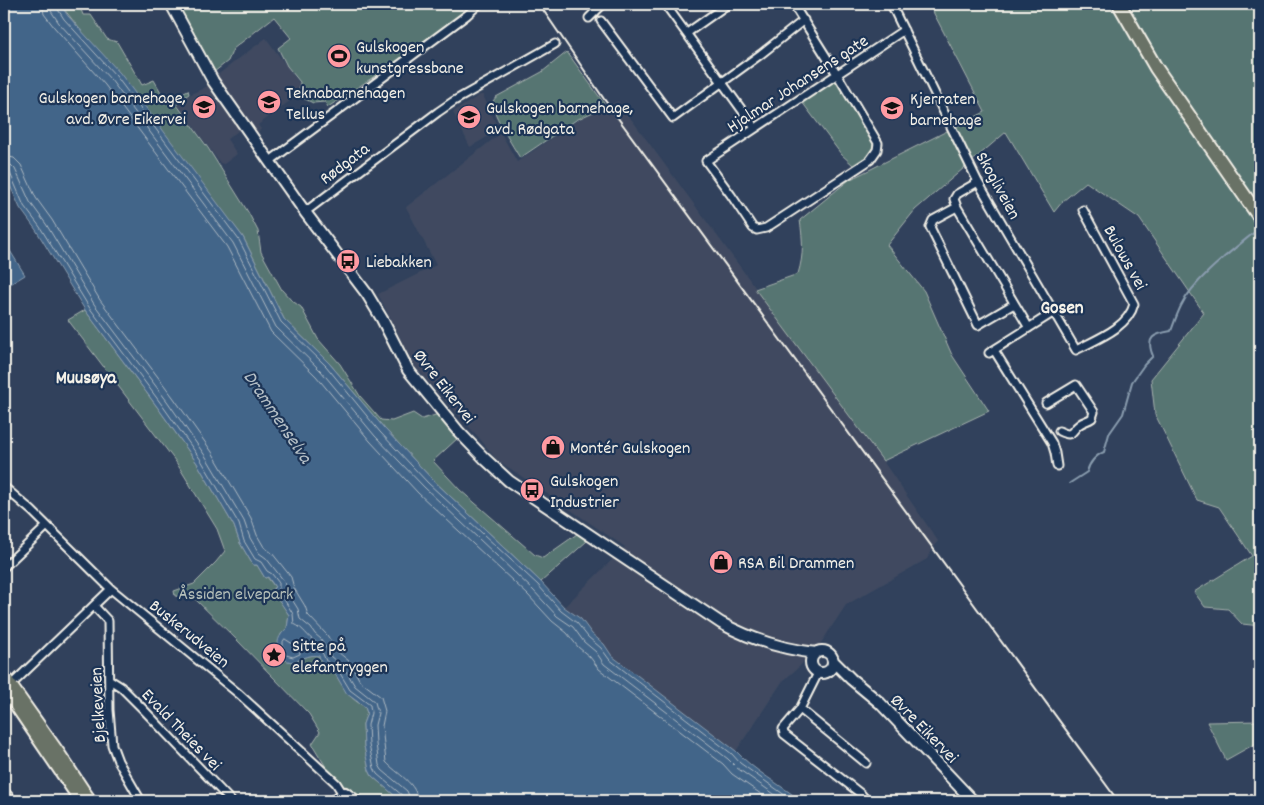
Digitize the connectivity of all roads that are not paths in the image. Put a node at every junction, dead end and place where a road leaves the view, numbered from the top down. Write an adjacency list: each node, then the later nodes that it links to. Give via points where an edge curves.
1 (170, 4): 21 (main road, Øvre Eikervei, via 213,81)
2 (478, 4): 21 (street)
3 (604, 4): 10 (street)
4 (665, 4): 14 (street)
5 (728, 4): 14 (street)
6 (793, 4): 11 (street)
7 (891, 4): 13 (street, Skogliveien)
8 (1119, 4): 15 (highway)
9 (1124, 4): 15 (highway)
10 (588, 18)
11 (804, 20): 18 (street); 19 (street)
12 (601, 21): 19 (street, via 673,118)
13 (904, 30): 18 (street, Hjalmar Johansens gate); 22 (street, Skogliveien)
14 (687, 33): 19 (street)
15 (1139, 36): 17 (highway)
16 (555, 44): 26 (street, Rødgata, via 446,106)
17 (1146, 48): 25 (highway); 27 (highway, via 1174,95)
18 (837, 74): 20 (street, Hjalmar Johansens gate); 20 (street, Hjalmar Johansens gate, via 878,143 877,150 870,160 761,231 753,228 706,161)
19 (723, 82): 20 (street)
20 (755, 128)
21 (270, 161): 26 (main road, Øvre Eikervei)
22 (978, 182): 23 (street, via 957,194 954,199); 29 (street, Skogliveien)
23 (957, 207): 28 (street); 28 (street, via 933,220 931,232 978,325)
24 (1083, 210): 31 (street, Bulows vei, via 1134,304 1132,314 1108,334)
25 (1260, 210)
26 (305, 212): 40 (main road, Øvre Eikervei, via 367,294 408,370 458,431 509,481 736,632)
27 (1260, 218)
28 (1014, 304): 30 (street)
29 (1054, 312): 30 (street); 31 (street, Skogliveien)
30 (1029, 328): 34 (street, via 991,351 1052,443)
31 (1076, 350)
32 (1046, 403): 33 (street, via 1076,385 1093,410 1092,418 1079,425 1072,434)
33 (1059, 431)
34 (1057, 466)
35 (4, 487): 36 (street, Buskerudveien)
36 (47, 526): 37 (street); 38 (street, Buskerudveien)
37 (4, 566)
38 (111, 590): 39 (street); 51 (street, Buskerudveien, via 239,694 318,766)
39 (94, 606): 46 (street, Bjelkeveien, via 108,620); 47 (street)
40 (788, 650): 41 (main road, Øvre Eikervei); 43 (main road, Øvre Eikervei)
41 (816, 653): 42 (main road, via 827,652); 43 (main road, via 812,658)
42 (833, 661): 43 (main road, via 832,667); 45 (main road, Øvre Eikervei)
43 (819, 670): 45 (main road, Øvre Eikervei); 48 (street)
44 (4, 675): 47 (main road)
45 (851, 679): 60 (main road, Øvre Eikervei, via 885,708)
46 (110, 680): 55 (street, Bjelkeveien, via 112,745); 56 (street, Evald Theies vei, via 121,687)
47 (6, 689): 53 (main road); 54 (main road, via 60,754)
48 (800, 709): 49 (street); 59 (street, via 783,729 784,734)
49 (866, 763)
50 (4, 791): 52 (street)
51 (342, 794): 57 (main road); 58 (main road, Buskerudveien)
52 (13, 801)
53 (80, 801)
54 (91, 801)
55 (141, 801)
56 (231, 801)
57 (334, 801)
58 (356, 801)
59 (867, 801)
60 (973, 801)

